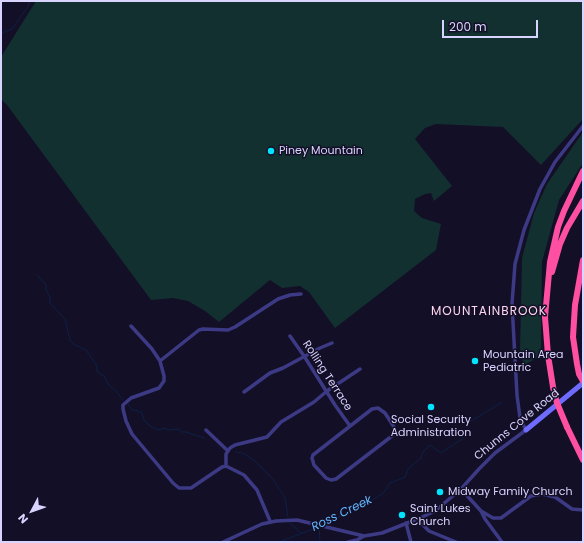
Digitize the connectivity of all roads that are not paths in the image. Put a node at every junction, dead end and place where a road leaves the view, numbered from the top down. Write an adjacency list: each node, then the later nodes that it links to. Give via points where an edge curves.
1 (583, 126): 18 (street, via 555,162 540,189 524,230 515,264 512,304 517,395 519,414)
2 (583, 171): 6 (highway, via 558,227 550,262)
3 (583, 201): 6 (highway, via 570,221 560,244)
4 (583, 260): 13 (highway, via 573,332 577,364)
5 (301, 294): 11 (street, via 278,299 228,330 199,330)
6 (546, 301): 20 (highway, bridge, via 548,354 553,387 567,427)
7 (131, 326): 11 (street)
8 (290, 336): 10 (street, Rolling Terrace)
9 (332, 343): 10 (street)
10 (304, 356): 14 (street, Rolling Terrace); 15 (street, via 262,378)
11 (160, 361): 21 (street, via 164,376 162,384 155,390 131,398 123,405 132,434 179,488 191,488)
12 (360, 369): 14 (street)
13 (583, 382): 18 (street, Chunns Cove Road)
14 (327, 391): 16 (street, Rolling Terrace); 19 (street, via 281,422 267,437 235,445)
15 (244, 392)
16 (350, 426): 16 (street, via 313,455 314,465 326,478 336,479 389,439 395,431 391,420 378,408 372,409)
17 (206, 430): 19 (street)
18 (526, 430): 22 (street, Chunns Cove Road, via 495,454)
19 (228, 451): 21 (street)
20 (583, 460)
21 (226, 466): 26 (street, via 244,474 252,482)
22 (461, 490): 24 (street); 25 (street, Chunns Cove Road, via 435,511)
23 (583, 510): 24 (street, via 572,509 555,497 542,494 530,496 501,518 493,518)
24 (481, 511): 33 (street)
25 (420, 518): 27 (street, Chunns Cove Road); 32 (street, via 426,529)
26 (270, 521): 28 (street, Chunns Cove Road, via 297,520); 29 (street, Chunns Cove Road)
27 (406, 523): 28 (street, Chunns Cove Road, via 382,533); 31 (street)
28 (364, 536): 30 (street)
29 (223, 542)
30 (348, 542)
31 (411, 542)
32 (456, 542)
33 (502, 542)

